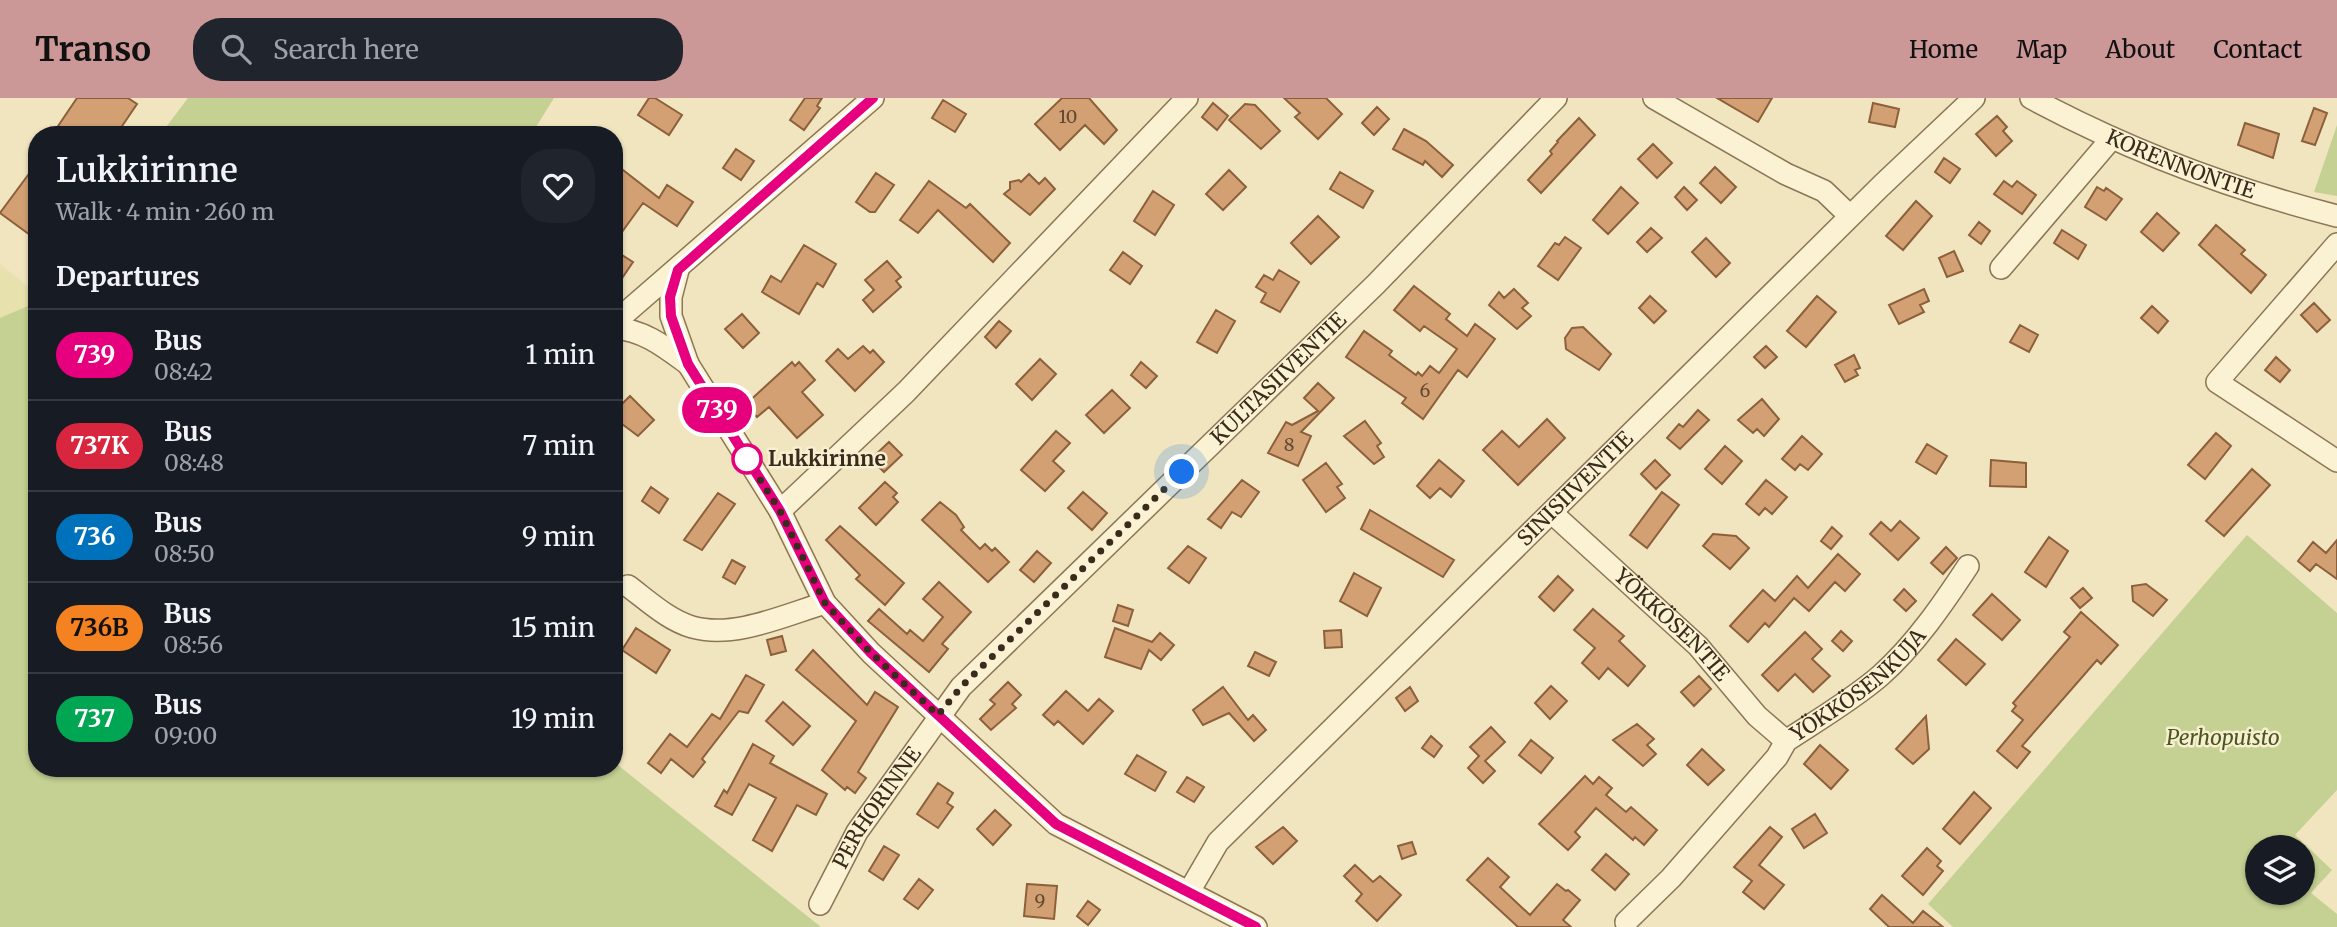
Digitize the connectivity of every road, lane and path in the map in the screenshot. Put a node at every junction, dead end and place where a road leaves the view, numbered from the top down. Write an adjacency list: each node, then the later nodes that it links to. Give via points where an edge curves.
1 (873, 98): 12 (street)
2 (1187, 98): 17 (street, via 906,392)
3 (1556, 98): 22 (street, KULTASIIVENTIE, via 1376,284 961,687)
4 (1654, 98): 8 (street, via 1824,191)
5 (1974, 98): 8 (street, SINISIIVENTIE)
6 (2031, 98): 7 (street, KORENNONTIE)
7 (2112, 138): 9 (street, KORENNONTIE, via 2255,194); 11 (street)
8 (1850, 216): 18 (street, SINISIIVENTIE)
9 (2337, 216)
10 (2337, 244): 16 (street, via 2217,382)
11 (2001, 268)
12 (678, 270): 13 (street); 15 (street, via 670,297 671,316)
13 (623, 317)
14 (623, 327): 15 (street, via 656,341)
15 (688, 364): 17 (street)
16 (2337, 461)
17 (780, 511): 21 (street)
18 (1552, 513): 23 (street, YÖKKÖSENTIE, via 1699,646 1758,716); 24 (street, SINISIIVENTIE, via 1218,842)
19 (1968, 565): 23 (street, YÖKKÖSENKUJA, via 1945,601 1880,676)
20 (628, 586): 21 (street, via 660,611 692,627 733,629)
21 (825, 603): 22 (street)
22 (938, 715): 24 (street, via 1056,824); 25 (street, PERHORINNE, via 857,832)
23 (1786, 741): 26 (street, YÖKKÖSENKUJA, via 1671,878)
24 (1190, 890): 27 (street)
25 (820, 904)
26 (1626, 922)
27 (1256, 927)

